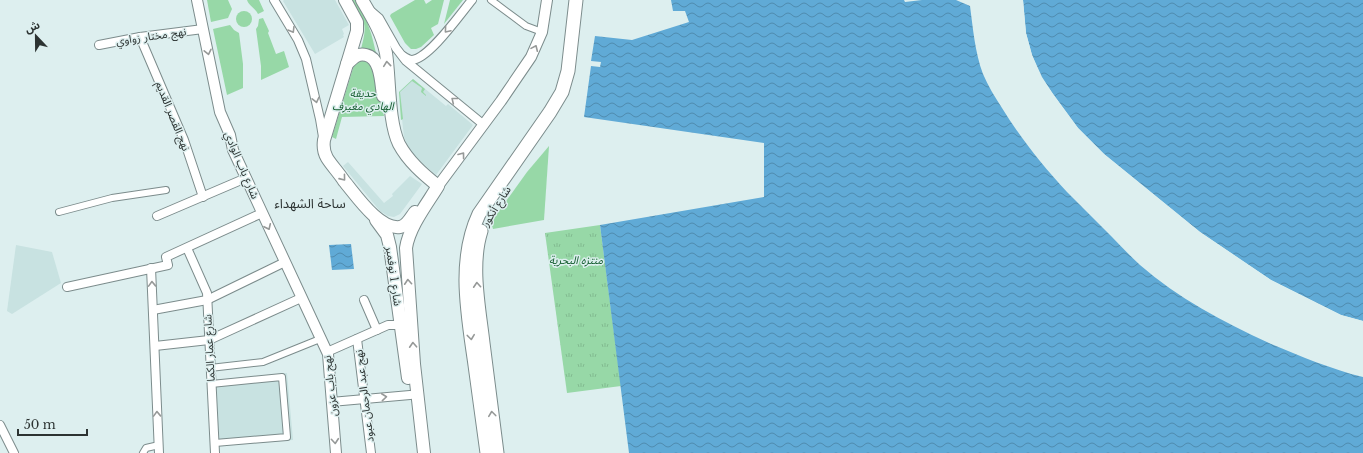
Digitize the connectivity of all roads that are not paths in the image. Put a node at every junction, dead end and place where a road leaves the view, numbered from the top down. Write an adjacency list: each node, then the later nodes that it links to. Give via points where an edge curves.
1 (197, 0): 10 (street, شارع باب الوادي)
2 (274, 0): 17 (street, one-way to 17, via 296,36 306,59)
3 (345, 0): 15 (main road, via 358,28)
4 (363, 0): 14 (street, via 379,18); 18 (main road, one-way to 4, via 396,136 383,41)
5 (472, 0): 14 (street, one-way to 14, via 435,45 421,56 408,59)
6 (491, 0): 11 (street, via 526,26)
7 (547, 0): 11 (street)
8 (576, 0): 59 (highway, شارع أنكور, one-way to 59, via 568,71 562,92 486,204 474,224 468,246 466,276 471,336)
9 (584, 0): 60 (highway, شارع أنكور, one-way to 9, via 478,305 477,246 487,218 567,96 574,72)
10 (203, 29): 12 (street, نهج مختار زواوي); 19 (street, شارع باب الوادي, one-way to 19, via 222,116 233,150)
11 (542, 32): 16 (street, one-way to 11, via 520,74)
12 (140, 37): 13 (street, نهج مختار زواوي); 22 (street, نهج القصر القديم, via 184,140)
13 (99, 45)
14 (396, 48): 16 (street, one-way to 14, via 413,68)
15 (346, 65): 17 (main road); 18 (main road, via 358,54 370,56 376,63 392,134)
16 (484, 125): 20 (street, one-way to 16)
17 (324, 145): 24 (main road, one-way to 24, via 327,159)
18 (408, 157): 20 (main road)
19 (246, 178): 22 (street); 26 (street, شارع باب الوادي)
20 (438, 186): 23 (main road, شارع 1 نوفمبر)
21 (166, 190): 25 (street, via 112,198)
22 (203, 197): 27 (street)
23 (429, 201): 24 (main road, via 400,227 382,222); 37 (main road, شارع 1 نوفمبر, one-way to 23, via 406,246 410,232)
24 (368, 210): 37 (main road, شارع 1 نوفمبر, via 388,238)
25 (59, 212)
26 (262, 213): 28 (street); 29 (street, شارع باب الوادي, one-way to 29)
27 (157, 216)
28 (187, 248): 30 (street, via 166,257 168,265); 33 (street, شارع عمار الكما, via 207,293)
29 (285, 262): 32 (street, شارع باب الوادي); 33 (street)
30 (151, 268): 31 (street); 35 (street, one-way to 30)
31 (67, 287)
32 (301, 298): 36 (street, شارع باب الوادي); 41 (street)
33 (207, 300): 35 (street); 41 (street, شارع عمار الكما)
34 (364, 300): 38 (street)
35 (152, 310): 42 (street)
36 (313, 322): 40 (street, نهج باب عزون)
37 (406, 323): 38 (street, via 388,325); 46 (main road); 58 (main road, one-way to 37, via 414,364)
38 (377, 330): 39 (street)
39 (357, 338): 43 (street); 47 (street, نهج عبد الرحمان عبود)
40 (320, 339): 43 (street, نهج باب عزون); 44 (street, via 263,362)
41 (209, 340): 42 (street); 44 (street, شارع عمار الكما)
42 (154, 346): 51 (street, one-way to 42)
43 (327, 352): 48 (street, نهج باب عزون)
44 (210, 368): 45 (street, شارع عمار الكما)
45 (211, 384): 50 (street, شارع عمار الكما); 50 (street, via 282,377 287,437)
46 (410, 395): 47 (street, one-way to 46); 57 (main road)
47 (365, 399): 48 (street); 56 (street, نهج عبد الرحمان عبود)
48 (331, 402): 55 (street, نهج باب عزون, one-way to 55)
49 (1, 428): 52 (street)
50 (215, 443): 54 (street, شارع عمار الكما)
51 (159, 449): 53 (street, via 146,448)
52 (14, 453)
53 (143, 453)
54 (215, 453)
55 (336, 453)
56 (371, 453)
57 (417, 453)
58 (424, 453)
59 (488, 453)
60 (497, 453)

